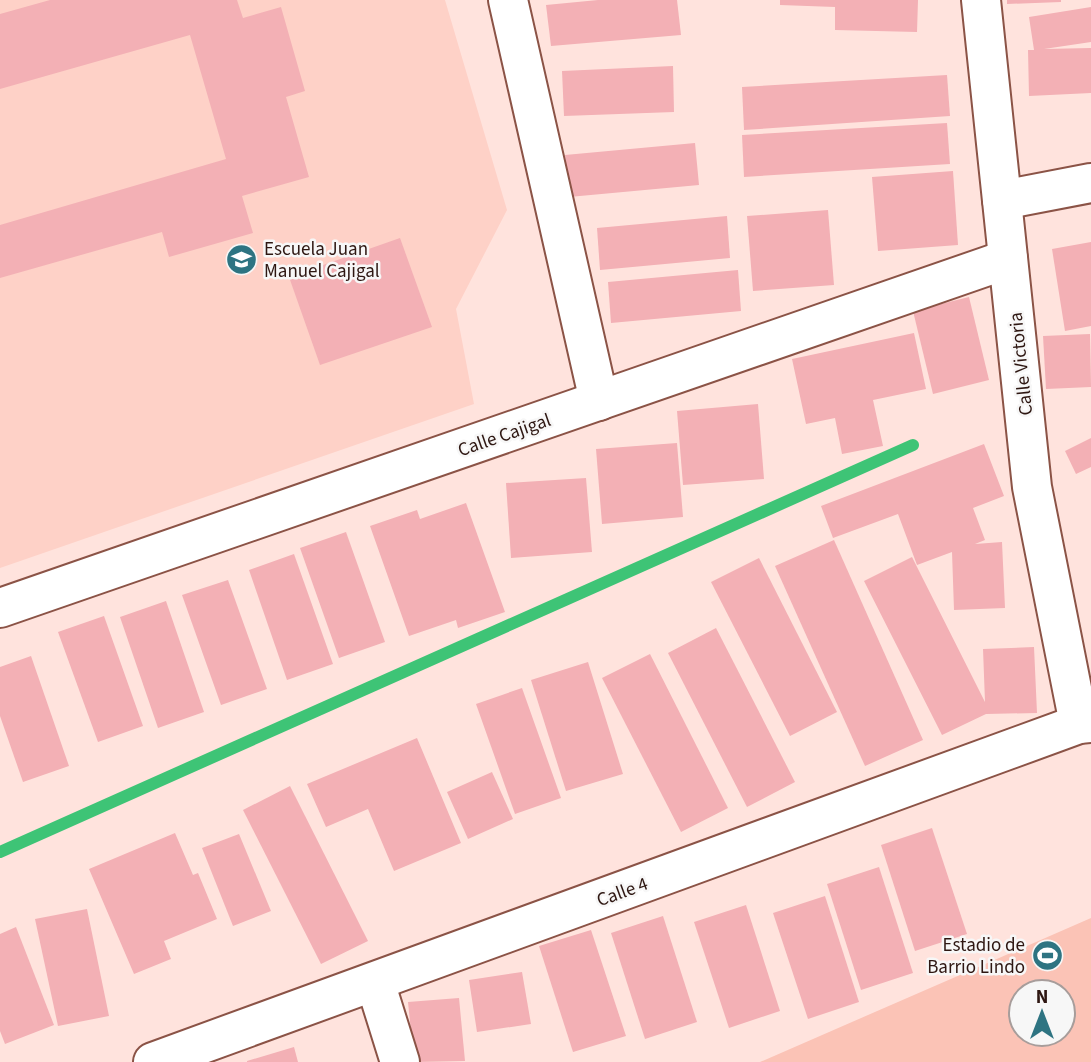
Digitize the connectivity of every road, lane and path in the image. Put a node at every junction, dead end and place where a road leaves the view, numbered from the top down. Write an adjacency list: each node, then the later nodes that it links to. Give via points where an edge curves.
1 (508, 0): 6 (street)
2 (981, 0): 4 (street, Calle Victoria)
3 (1091, 183): 4 (street)
4 (1002, 200): 5 (street, Calle Victoria)
5 (1009, 259): 6 (street, Calle Cajigal); 8 (street, Calle Victoria, via 1032,487)
6 (599, 401): 7 (street, Calle Cajigal)
7 (0, 608)
8 (1085, 724): 9 (street, Calle 4)
9 (375, 982): 10 (street, Calle 4); 11 (street)
10 (153, 1062)
11 (400, 1062)

